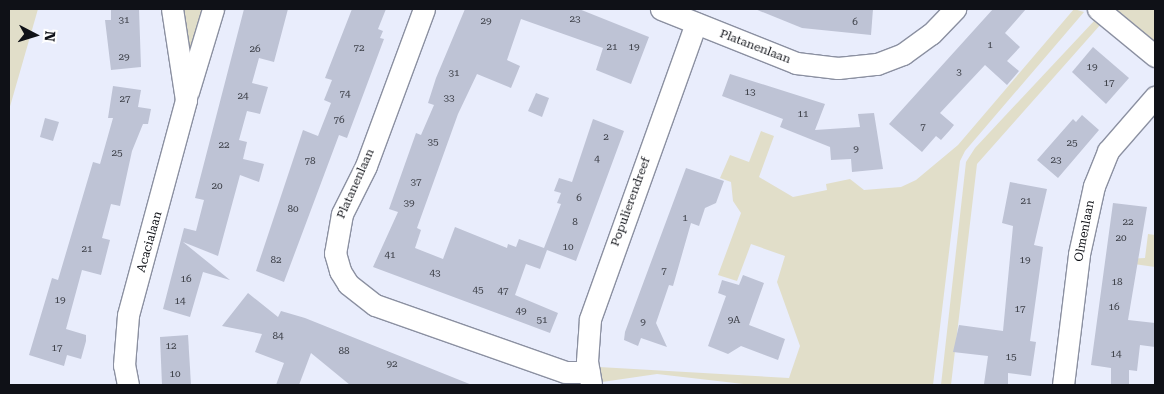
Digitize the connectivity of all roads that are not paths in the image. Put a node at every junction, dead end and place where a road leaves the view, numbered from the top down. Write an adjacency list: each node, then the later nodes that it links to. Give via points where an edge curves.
1 (172, 9): 10 (street, Acacialaan)
2 (213, 9): 10 (street, Acacialaan)
3 (424, 9): 11 (street, Platanenlaan, via 366,166 342,214 335,253 340,271 348,284 375,305)
4 (661, 9): 7 (street, Platanenlaan)
5 (955, 9): 7 (street, Platanenlaan, via 931,34 904,54 877,64 838,68 796,63)
6 (1098, 9): 8 (street)
7 (696, 23): 11 (street, Populierendreef, via 590,319)
8 (1155, 56)
9 (1155, 97): 13 (street, Olmenlaan, via 1108,151 1094,186 1079,254)
10 (186, 100): 12 (street, Acacialaan, via 128,315 124,365)
11 (590, 378)
12 (128, 385)
13 (1063, 385)

